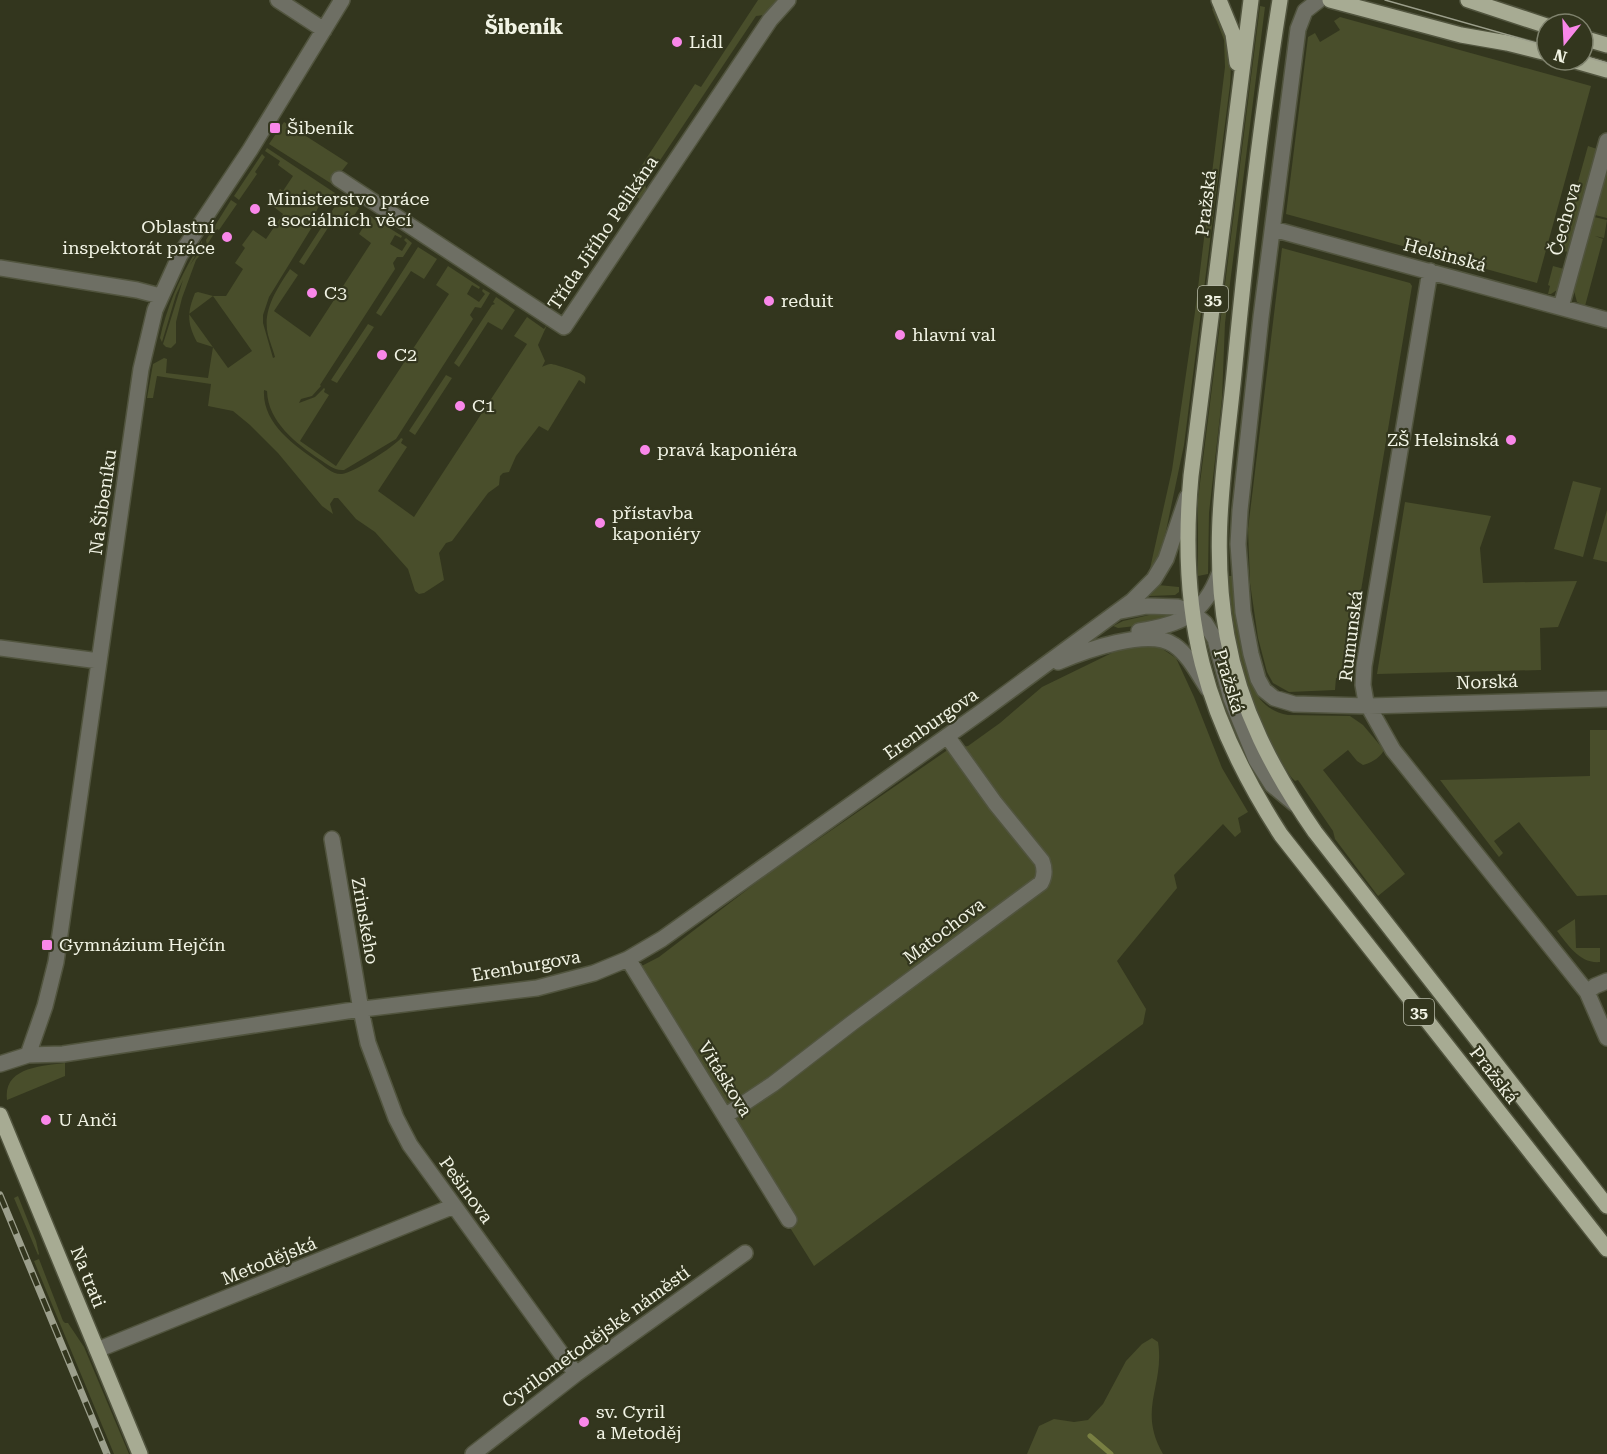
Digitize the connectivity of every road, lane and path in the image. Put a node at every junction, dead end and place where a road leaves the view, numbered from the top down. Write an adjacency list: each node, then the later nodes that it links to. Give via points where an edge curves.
1 (278, 0): 11 (street)
2 (342, 0): 11 (street, Na Šibeníku)
3 (788, 0): 15 (street, Třída Jiřího Pelikána, via 770,20 564,327)
4 (1219, 0): 13 (main road, via 1236,46)
5 (1251, 0): 13 (main road, Pražská / 35)
6 (1280, 0): 23 (main road, Pražská / 35, via 1223,467)
7 (1319, 0): 16 (street, Pražská, via 1305,11 1298,29)
8 (1330, 0): 12 (main road)
9 (1468, 0): 10 (main road)
10 (1535, 22)
11 (324, 30): 19 (street, Na Šibeníku, via 192,235)
12 (1535, 50)
13 (1238, 99): 22 (main road, Pražská / 35)
14 (1607, 141): 20 (street, Čechova)
15 (339, 179)
16 (1273, 229): 18 (street, Helsinská); 32 (street, Pražská, via 1240,510 1239,562 1246,633 1258,679 1274,698 1294,704)
17 (0, 268): 19 (street)
18 (1430, 271): 20 (street, Helsinská); 32 (street, Rumunská, via 1364,666 1364,692)
19 (160, 296): 28 (street, Na Šibeníku, via 141,369)
20 (1562, 308): 21 (street, Helsinská)
21 (1607, 320)
22 (1189, 492): 24 (street, Erenburgova, via 1170,552 1160,570); 25 (main road, Pražská / 35, via 1187,560)
23 (1219, 574): 25 (street, Erenburgova, via 1209,596); 34 (main road, Pražská / 35, via 1227,637 1243,702 1274,769)
24 (1118, 612): 25 (street, Erenburgova, via 1164,605); 29 (street, Erenburgova)
25 (1192, 612): 27 (street, Erenburgova, via 1165,627 1102,639); 30 (main road, Pražská / 35); 34 (street, via 1213,633 1230,699 1260,767 1272,785)
26 (0, 648): 28 (street)
27 (1073, 656): 29 (street, Erenburgova); 30 (street, Erenburgova, via 1110,644 1164,640 1184,653)
28 (99, 661): 41 (street, Na Šibeníku, via 56,962)
29 (1041, 669): 33 (street, Erenburgova)
30 (1209, 691): 48 (main road, Pražská / 35, via 1240,768 1281,835)
31 (1607, 699): 32 (street, Norská)
32 (1369, 706): 38 (street, Rumunská, via 1394,750)
33 (947, 736): 36 (street, Erenburgova, via 662,939); 44 (street, Matochova, via 1042,861 1044,878 773,1084)
34 (1296, 805): 46 (main road, Pražská / 35)
35 (332, 839): 39 (street, Zrinského)
36 (628, 959): 39 (street, Erenburgova, via 576,979 537,988); 44 (street, Vitáskova)
37 (1607, 981): 38 (street)
38 (1587, 992): 40 (street, Rumunská)
39 (361, 1010): 41 (street, Erenburgova, via 73,1053); 45 (street, Pešinova, via 368,1043 399,1127)
40 (1607, 1038)
41 (28, 1055): 42 (street, Erenburgova)
42 (0, 1064)
43 (0, 1115): 50 (main road, Na trati)
44 (725, 1116): 47 (street, Vitáskova)
45 (454, 1206): 50 (street, Metodějská); 51 (street, Pešinova)
46 (1607, 1206)
47 (789, 1220)
48 (1607, 1249)
49 (745, 1254): 51 (street, Cyrilometodějské náměstí)
50 (97, 1350): 52 (main road, Na trati)
51 (576, 1374): 53 (street, Cyrilometodějské náměstí)
52 (140, 1454)
53 (472, 1454)

